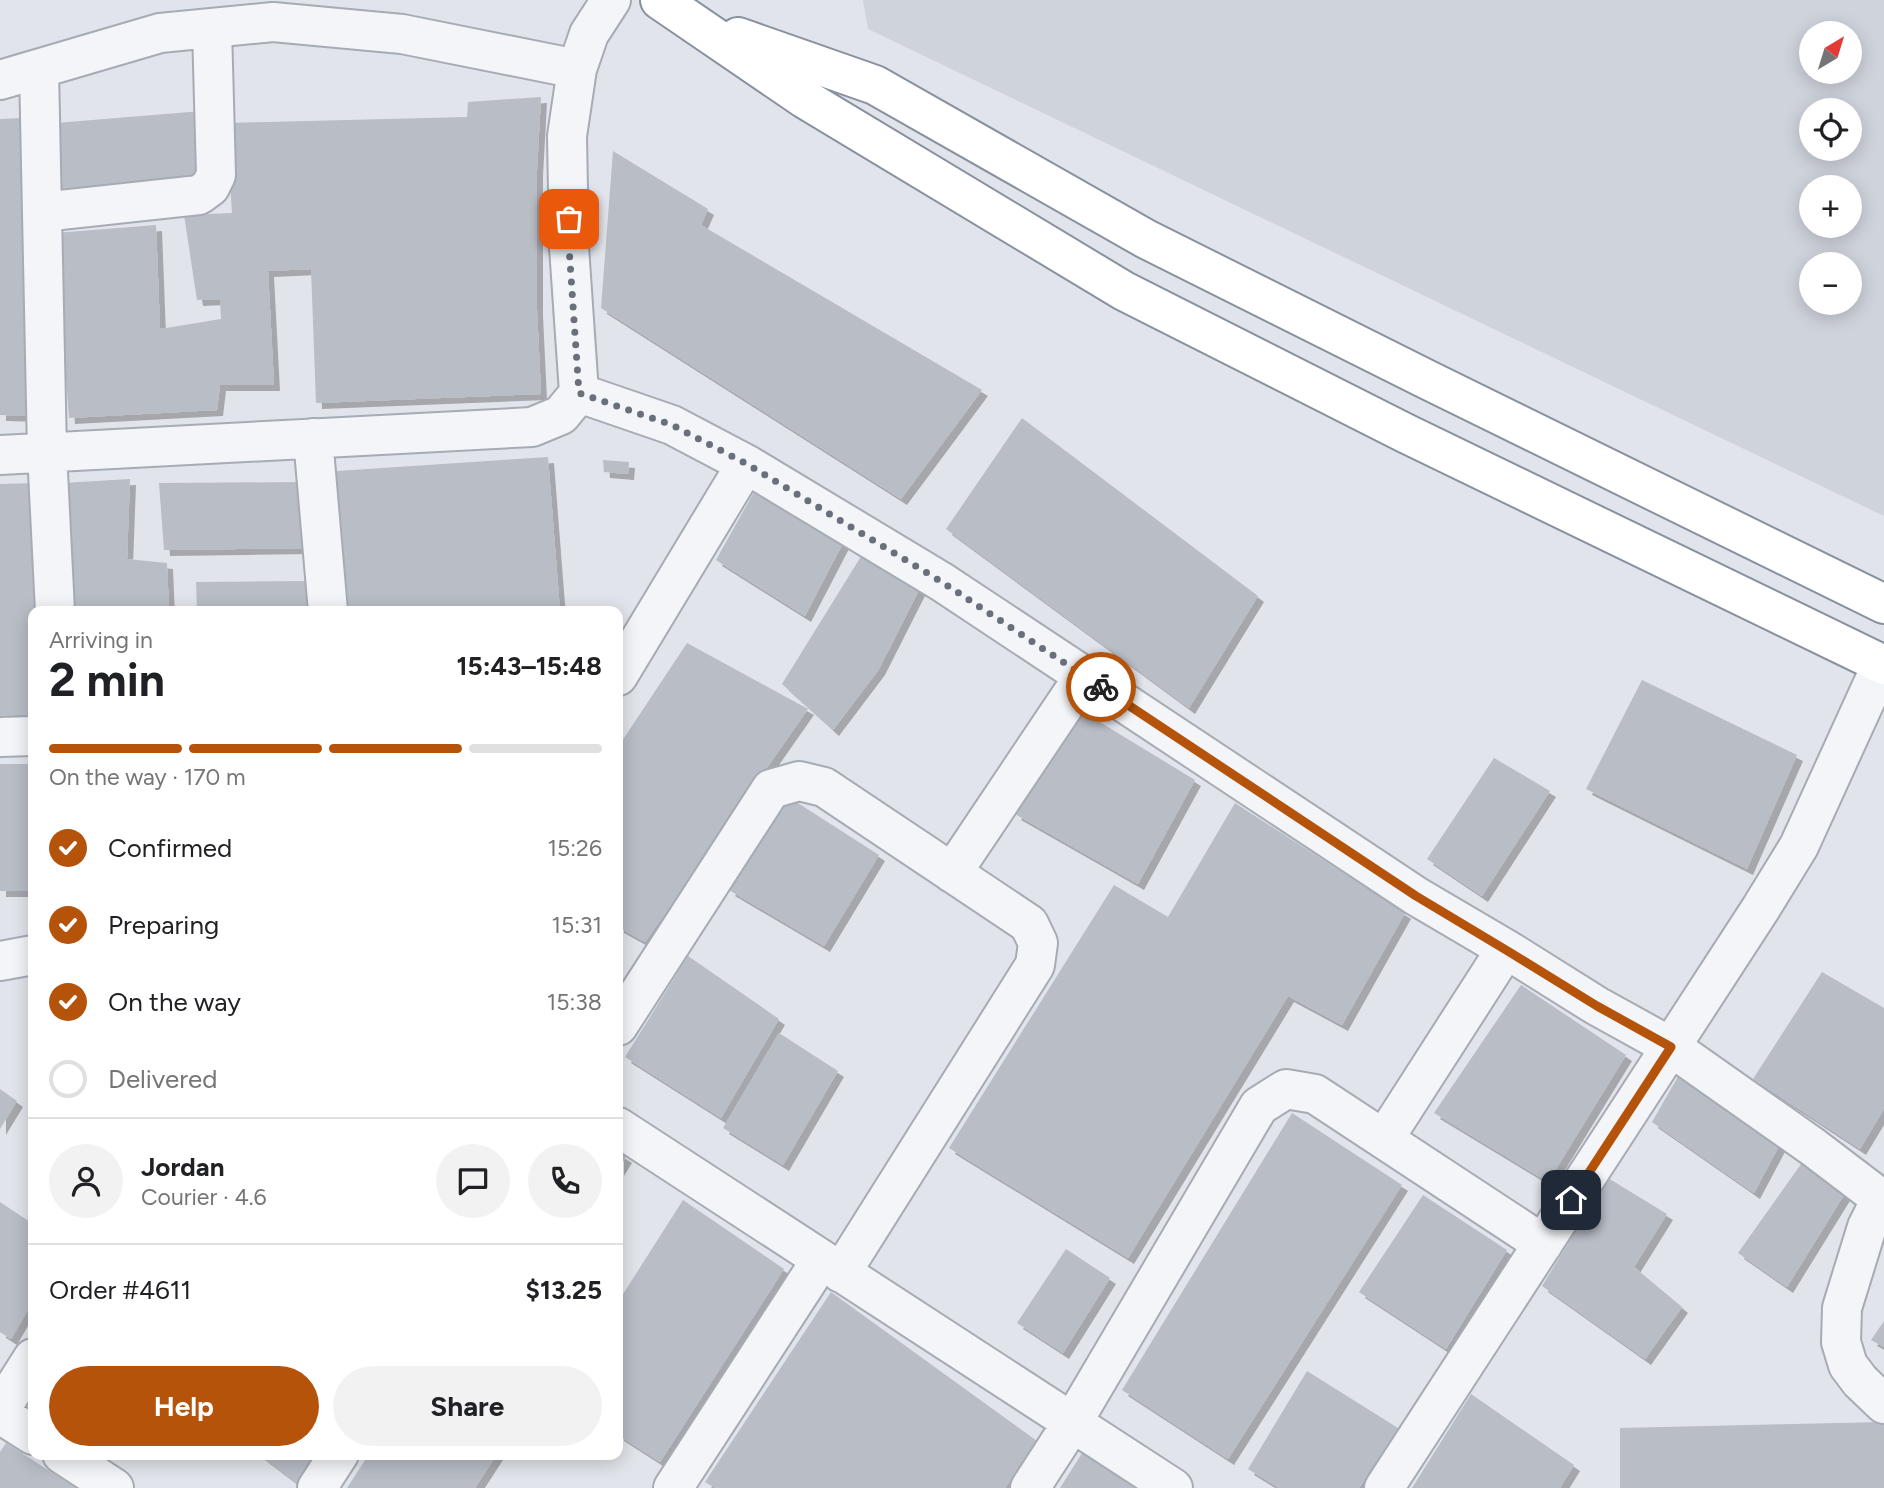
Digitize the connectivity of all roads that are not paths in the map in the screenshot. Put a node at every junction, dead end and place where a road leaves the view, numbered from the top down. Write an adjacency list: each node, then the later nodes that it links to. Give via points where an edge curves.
1 (611, 0): 5 (street, via 589,34)
2 (673, 10): 13 (highway, via 875,85 1146,239); 16 (highway, via 805,99 1124,291 1405,433)
3 (212, 28): 4 (street, via 160,33); 5 (street, via 274,22 402,34); 7 (street, via 216,175 210,187 199,195)
4 (39, 69): 6 (street); 7 (street)
5 (577, 69): 8 (street, via 567,136)
6 (0, 80)
7 (42, 212): 10 (street)
8 (579, 393): 9 (street, via 561,415 532,427); 12 (street, via 672,425)
9 (313, 439): 10 (street); 15 (street)
10 (47, 452): 11 (street); 14 (street)
11 (0, 455)
12 (747, 464): 17 (street); 18 (street, via 942,582)
13 (1884, 604)
14 (55, 606)
15 (328, 606)
16 (1883, 664): 26 (street, via 1799,846)
17 (623, 668)
18 (1084, 676): 21 (street); 22 (street, via 1416,896)
19 (28, 736): 20 (street)
20 (0, 737)
21 (952, 873): 25 (street, via 824,787 799,781 771,789); 31 (street, via 1029,924 1038,943 1035,965)
22 (1506, 950): 26 (street); 28 (street)
23 (28, 957): 24 (street)
24 (0, 961)
25 (623, 1018)
26 (1671, 1047): 29 (street); 30 (street)
27 (623, 1130): 31 (street)
28 (1384, 1139): 30 (street); 35 (street, via 1315,1094 1286,1089 1259,1107)
29 (1882, 1200): 33 (street, via 1867,1227 1842,1308 1841,1342 1848,1365)
30 (1543, 1244): 44 (street)
31 (831, 1267): 35 (street); 41 (street)
32 (28, 1366): 34 (street)
33 (1884, 1404)
34 (0, 1412): 36 (street)
35 (1072, 1423): 42 (street); 43 (street)
36 (28, 1432)
37 (71, 1460): 39 (street)
38 (335, 1460): 40 (street)
39 (114, 1488)
40 (317, 1488)
41 (673, 1488)
42 (1030, 1488)
43 (1173, 1488)
44 (1384, 1488)

